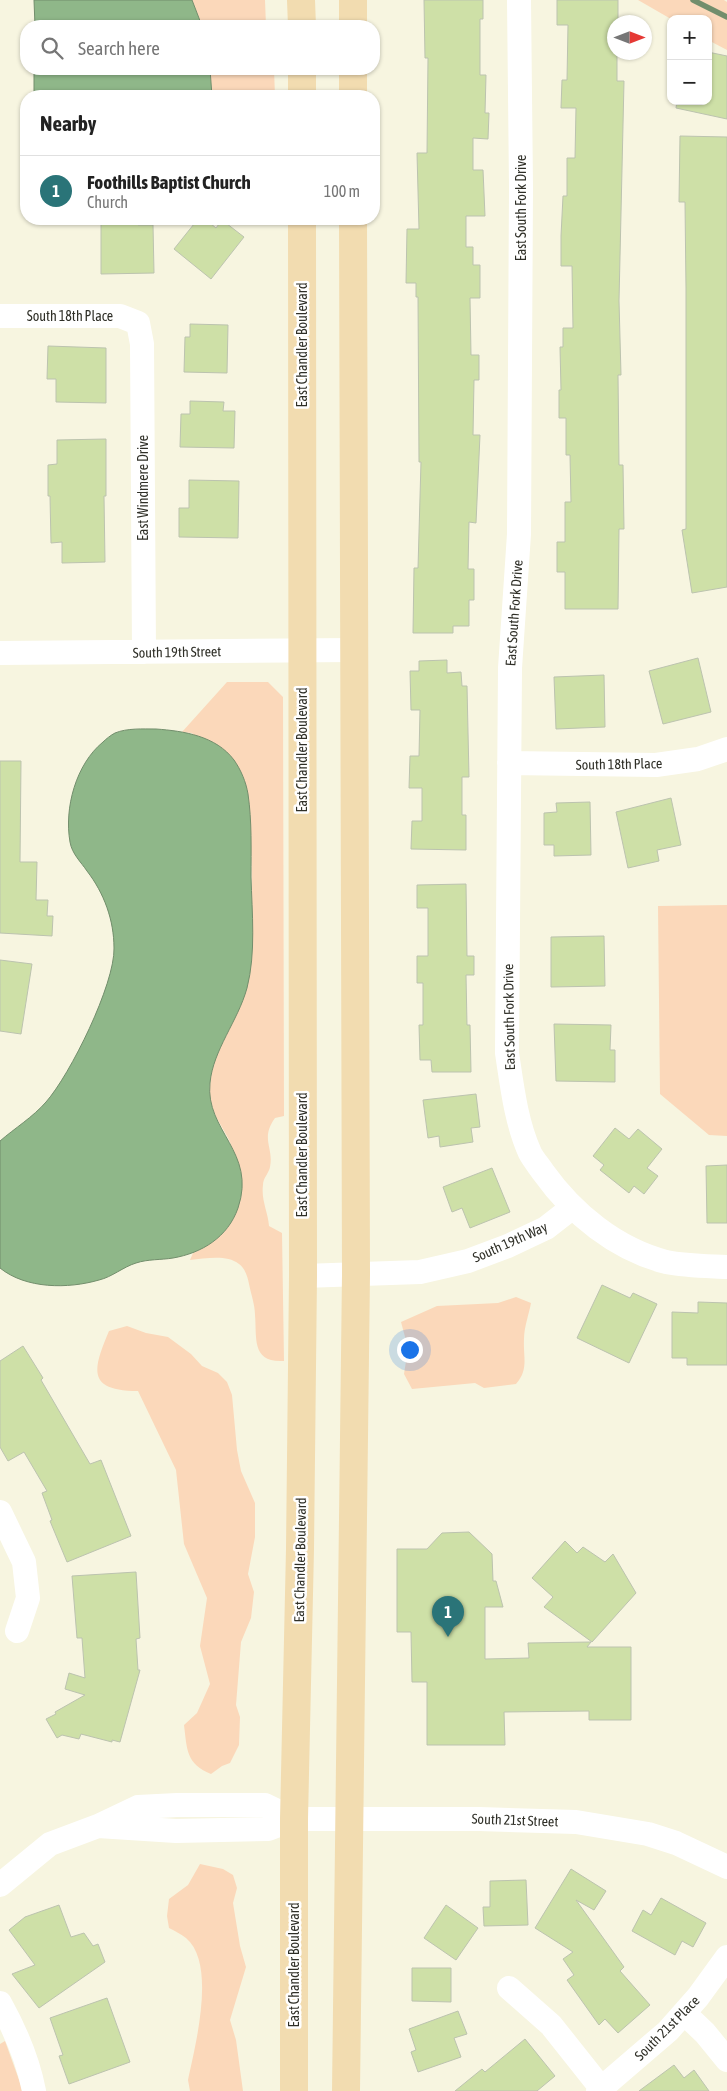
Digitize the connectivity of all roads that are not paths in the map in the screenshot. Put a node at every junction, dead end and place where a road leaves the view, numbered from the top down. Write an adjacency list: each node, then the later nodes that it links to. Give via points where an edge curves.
1 (302, 0): 4 (main road)
2 (353, 0): 5 (main road)
3 (520, 0): 19 (street, East South Fork Drive, via 519,534 510,668)
4 (302, 20)
5 (353, 20)
6 (302, 75): 8 (main road)
7 (353, 75): 9 (main road)
8 (302, 90)
9 (352, 90)
10 (302, 225): 14 (main road, East Chandler Boulevard)
11 (353, 225): 15 (main road)
12 (0, 316): 13 (street, South 18th Place, via 120,316)
13 (138, 323): 16 (street, East Windmere Drive, via 142,344)
14 (301, 650): 15 (street, South 19th Street); 16 (street, South 19th Street); 23 (main road, East Chandler Boulevard)
15 (354, 650): 22 (main road)
16 (144, 652): 17 (street, South 19th Street)
17 (0, 653)
18 (727, 748): 19 (street, South 18th Place, via 698,759 656,765)
19 (509, 763): 20 (street, East South Fork Drive, via 507,1053 514,1102 530,1153)
20 (573, 1207): 21 (street, via 604,1234 638,1252 667,1262); 22 (street, South 19th Way, via 546,1228 468,1261 420,1272)
21 (727, 1267)
22 (356, 1274): 23 (street, South 19th Way); 27 (main road)
23 (302, 1276): 26 (main road, East Chandler Boulevard)
24 (0, 1512): 25 (street, via 24,1562 28,1598)
25 (17, 1631)
26 (294, 1819): 27 (street, South 21st Street); 29 (street, South 21st Street, via 265,1805 138,1807 50,1844); 37 (main road, East Chandler Boulevard)
27 (349, 1819): 28 (street, South 21st Street, via 576,1822 648,1834); 38 (main road)
28 (727, 1867)
29 (0, 1885)
30 (727, 1956): 33 (street, South 21st Place)
31 (509, 1988): 35 (street, via 551,2025)
32 (0, 2003): 36 (street, via 13,2026)
33 (684, 2014): 34 (street); 35 (street, South 21st Place)
34 (727, 2060)
35 (600, 2090)
36 (34, 2091)
37 (294, 2091)
38 (346, 2091)

